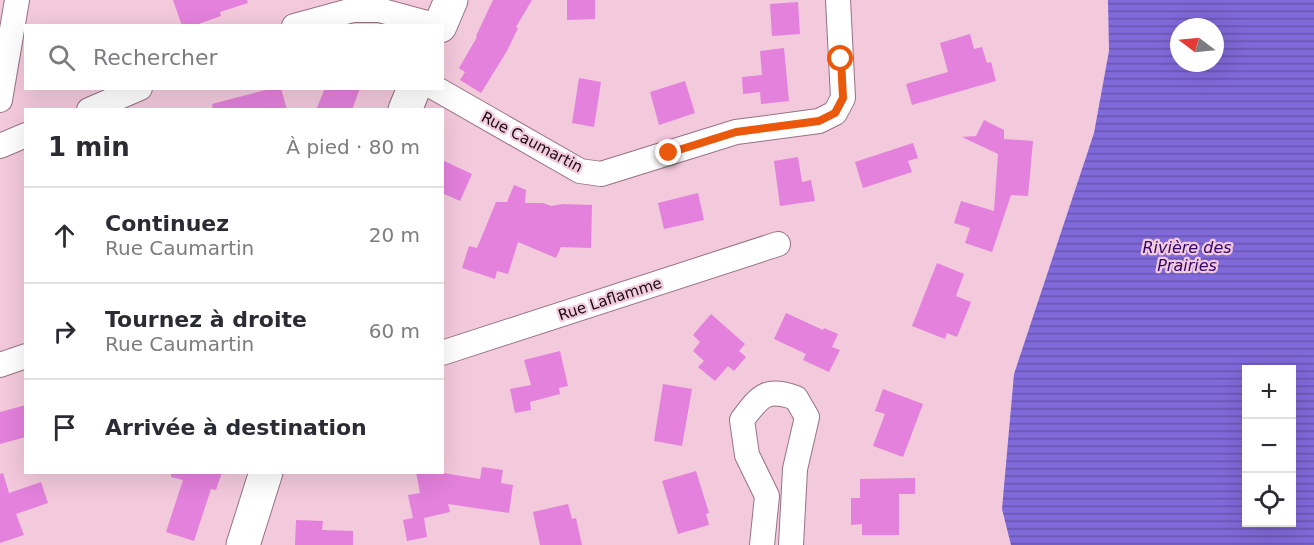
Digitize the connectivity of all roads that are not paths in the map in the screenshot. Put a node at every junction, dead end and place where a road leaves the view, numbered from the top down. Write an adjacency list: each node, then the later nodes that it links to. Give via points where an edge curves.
1 (17, 0): 10 (street)
2 (451, 0): 6 (street)
3 (838, 0): 9 (street, Rue Caumartin, via 843,98 835,113 819,121 736,132 601,174 580,171)
4 (301, 24): 5 (street, via 353,10 379,10)
5 (432, 24)
6 (440, 24)
7 (135, 90): 11 (street)
8 (413, 90): 12 (street)
9 (438, 90)
10 (0, 100)
11 (94, 108)
12 (406, 108)
13 (24, 136): 14 (street)
14 (0, 146)
15 (778, 244): 16 (street, Rue Laflamme)
16 (444, 352)
17 (24, 357): 18 (street)
18 (0, 365)
19 (265, 474): 20 (street)
20 (243, 545)
21 (762, 545): 22 (street, via 767,496 747,454 742,420 759,397 779,392 796,398 807,417 795,469)
22 (791, 545)

